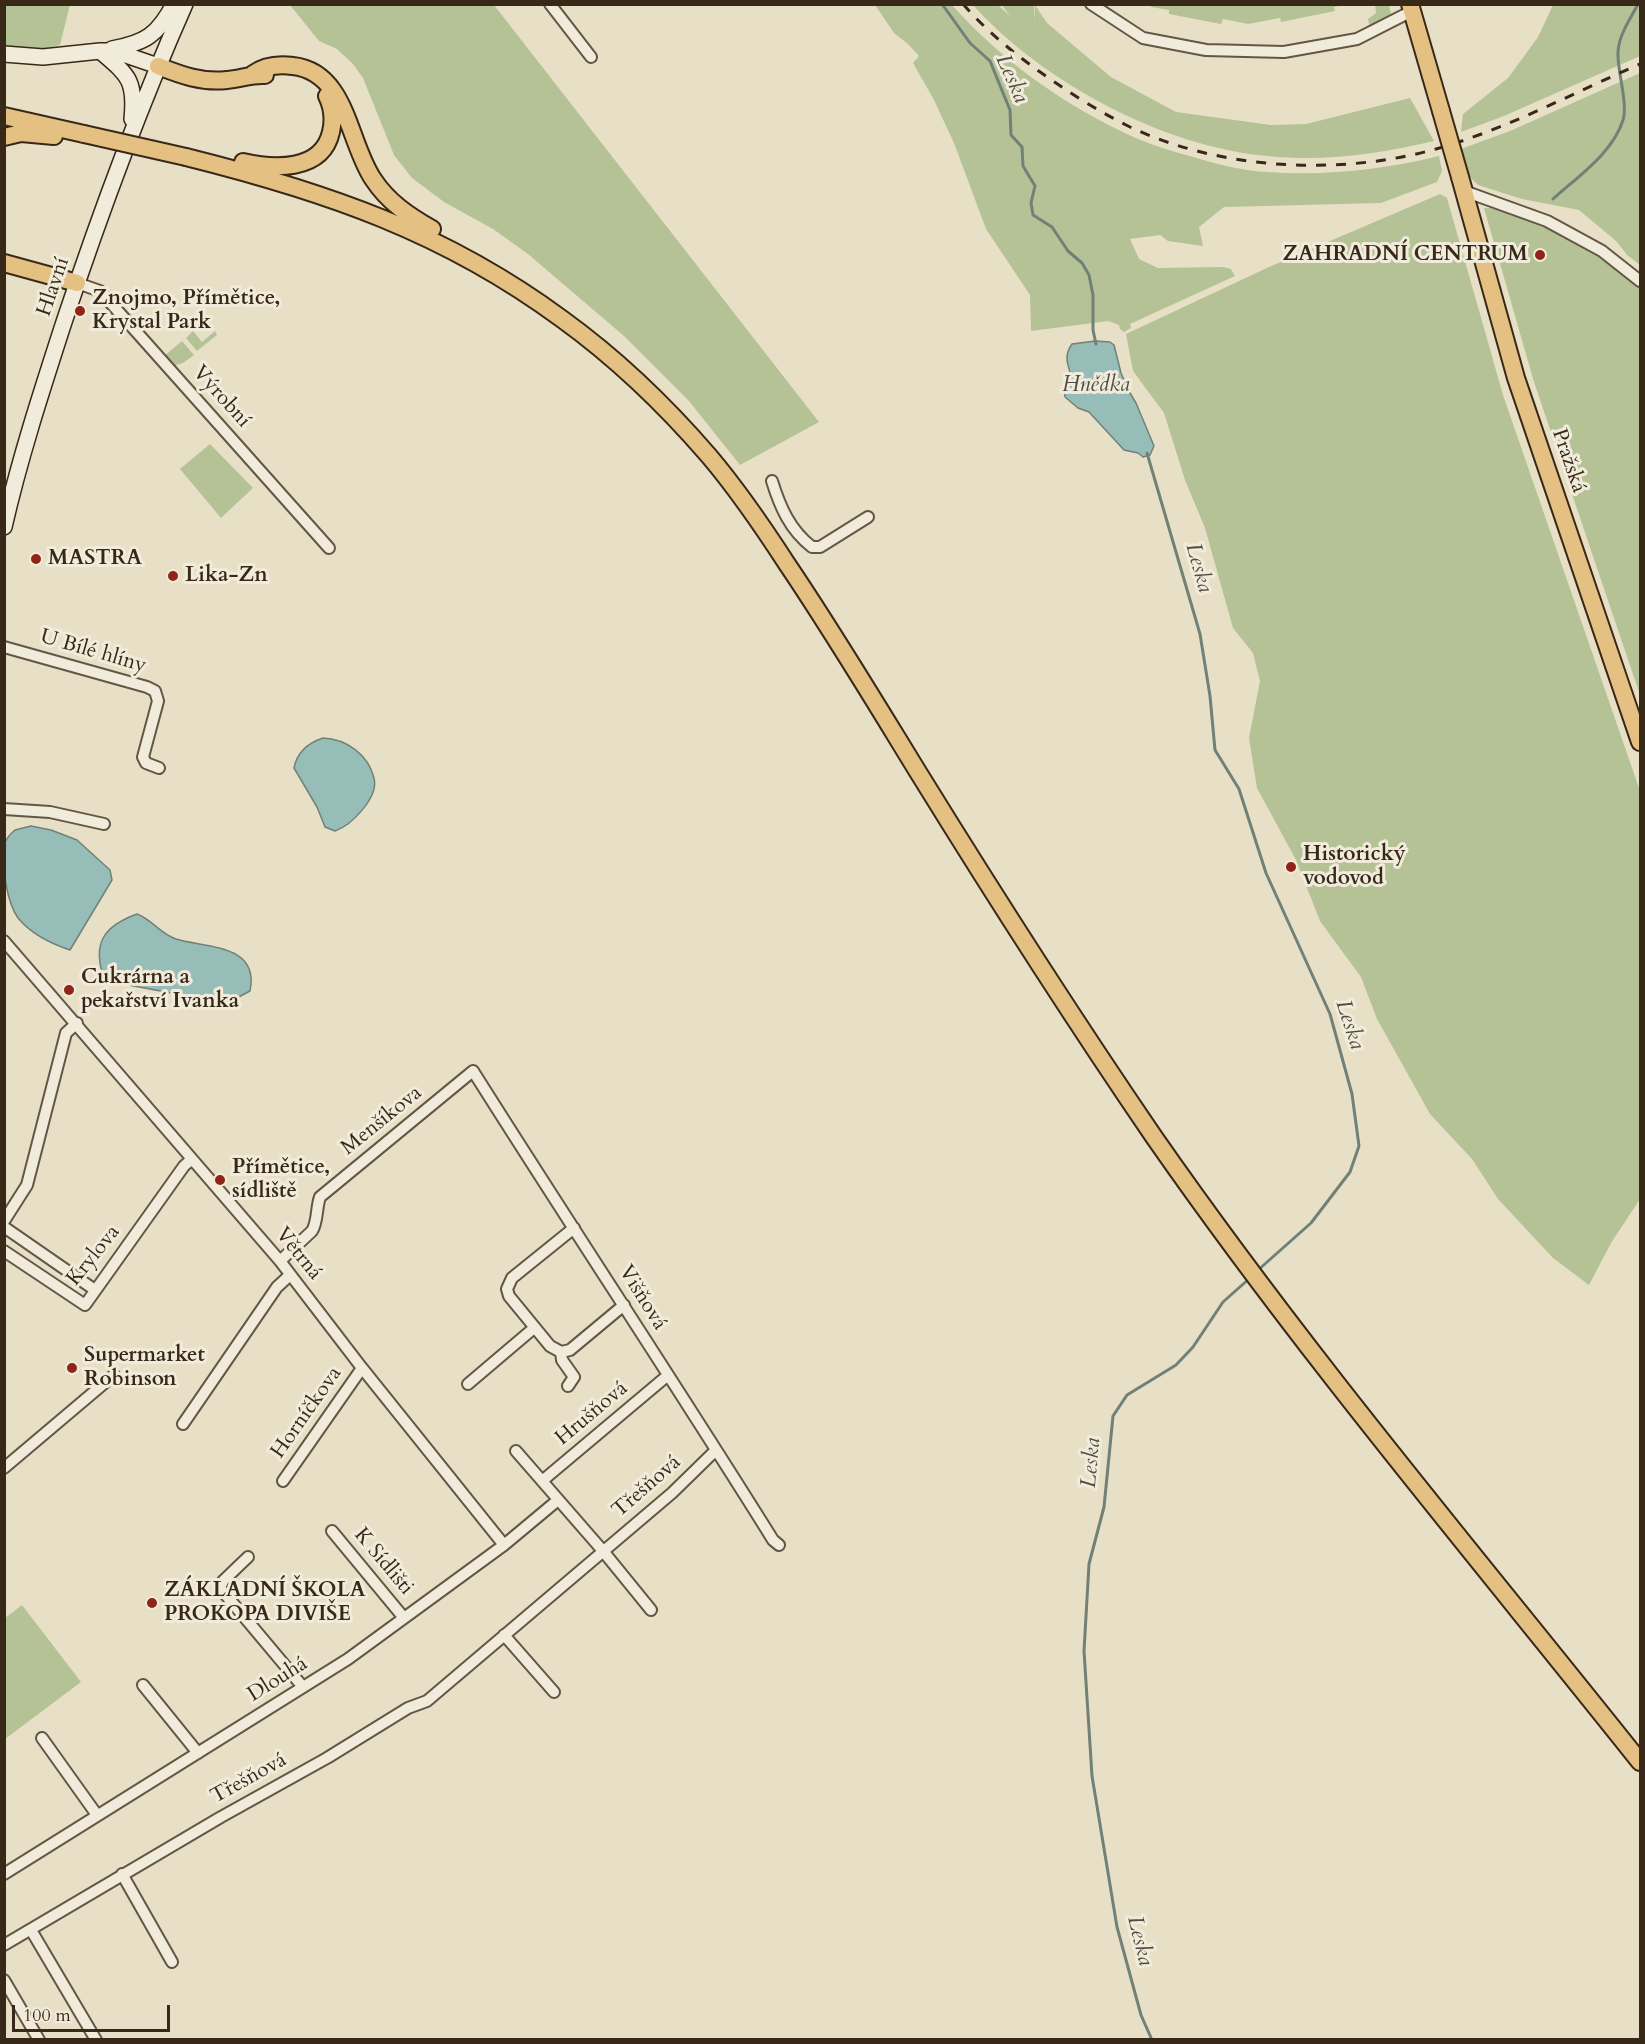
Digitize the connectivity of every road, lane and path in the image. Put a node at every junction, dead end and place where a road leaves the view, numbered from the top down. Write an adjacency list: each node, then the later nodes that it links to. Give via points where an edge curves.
1 (174, 4): 6 (main road, via 163,24 146,39)
2 (185, 4): 9 (main road, Hlavní)
3 (550, 4): 8 (street)
4 (1091, 4): 5 (street, via 1143,38 1206,50 1284,52 1357,39)
5 (1411, 8): 16 (main road, Pražská, bridge)
6 (100, 51): 7 (main road, via 43,57); 9 (main road, via 114,51); 13 (main road, via 125,73 131,86)
7 (4, 54)
8 (591, 57)
9 (158, 66): 10 (main road, via 203,81); 13 (main road, Hlavní)
10 (254, 75): 15 (main road, via 291,72 319,86 328,98 333,119 330,137 322,150 303,163 283,166 253,164 200,152); 20 (main road, via 260,70 287,65 304,68 322,78 333,90 366,168 382,191 412,217 495,264)
11 (4, 116): 12 (main road)
12 (83, 134): 14 (main road); 15 (main road, bridge)
13 (131, 134): 19 (main road, Hlavní)
14 (4, 137)
15 (186, 157): 20 (main road, via 306,189 389,220 454,251)
16 (1462, 184): 18 (street, via 1547,221 1602,251); 26 (main road, Pražská, via 1516,378)
17 (4, 263): 19 (main road)
18 (1641, 281)
19 (77, 283): 23 (main road, Hlavní, via 21,457); 24 (street, Výrobní, via 100,291)
20 (528, 295): 69 (main road, via 576,329 655,398 711,458 827,624 976,866 1156,1138 1273,1301)
21 (771, 481): 22 (street, via 793,529 812,547 820,547)
22 (868, 517)
23 (4, 527)
24 (329, 548)
25 (4, 647): 27 (street, U Bílé hlíny, via 154,691 158,701 143,757 146,763)
26 (1641, 742)
27 (159, 768)
28 (4, 809): 29 (street, via 50,812)
29 (104, 824)
30 (4, 941): 31 (street, Větrná)
31 (77, 1023): 33 (street, Větrná); 34 (street, via 66,1033 27,1185)
32 (473, 1071): 36 (street, Višňová); 38 (street, Menšíkova, via 320,1197 312,1231)
33 (192, 1159): 38 (street, Větrná); 40 (street, Krylova)
34 (4, 1221)
35 (4, 1227): 40 (street)
36 (574, 1228): 41 (street, Višňová); 42 (street, via 509,1283 509,1296)
37 (4, 1251): 40 (street, Krylova, via 85,1305)
38 (280, 1261): 39 (street, Větrná)
39 (290, 1275): 44 (street, Větrná); 49 (street, via 277,1287)
40 (95, 1290)
41 (624, 1305): 43 (street, via 570,1350); 46 (street, Višňová)
42 (534, 1328): 43 (street); 47 (street)
43 (561, 1352): 48 (street, via 574,1377)
44 (362, 1368): 53 (street, Horníčkova); 57 (street, Větrná)
45 (114, 1375): 52 (street)
46 (667, 1376): 51 (street, Višňová); 54 (street, Hrušňová)
47 (468, 1384)
48 (568, 1386)
49 (183, 1425)
50 (516, 1451): 54 (street)
51 (715, 1451): 58 (street, Višňová); 59 (street, Třešňová)
52 (4, 1468)
53 (284, 1481)
54 (542, 1481): 55 (street)
55 (558, 1500): 57 (street, Dlouhá); 59 (street)
56 (332, 1531): 62 (street, K Sídlišti)
57 (504, 1545): 62 (street, Dlouhá)
58 (778, 1545)
59 (603, 1551): 61 (street); 63 (street, Třešňová)
60 (248, 1557): 65 (street, via 220,1588)
61 (651, 1610)
62 (404, 1618): 65 (street, Dlouhá)
63 (504, 1635): 66 (street); 72 (street, Třešňová, via 427,1701 408,1708)
64 (143, 1684): 68 (street)
65 (303, 1687): 68 (street, Dlouhá)
66 (554, 1692)
67 (42, 1738): 70 (street)
68 (198, 1753): 70 (street, Dlouhá)
69 (1641, 1762)
70 (97, 1815): 71 (street, Dlouhá)
71 (4, 1874)
72 (122, 1874): 73 (street, Třešňová); 75 (street)
73 (31, 1930): 74 (street, Třešňová); 78 (street)
74 (4, 1945)
75 (172, 1962)
76 (4, 1980): 77 (street)
77 (39, 2040)
78 (96, 2040)

